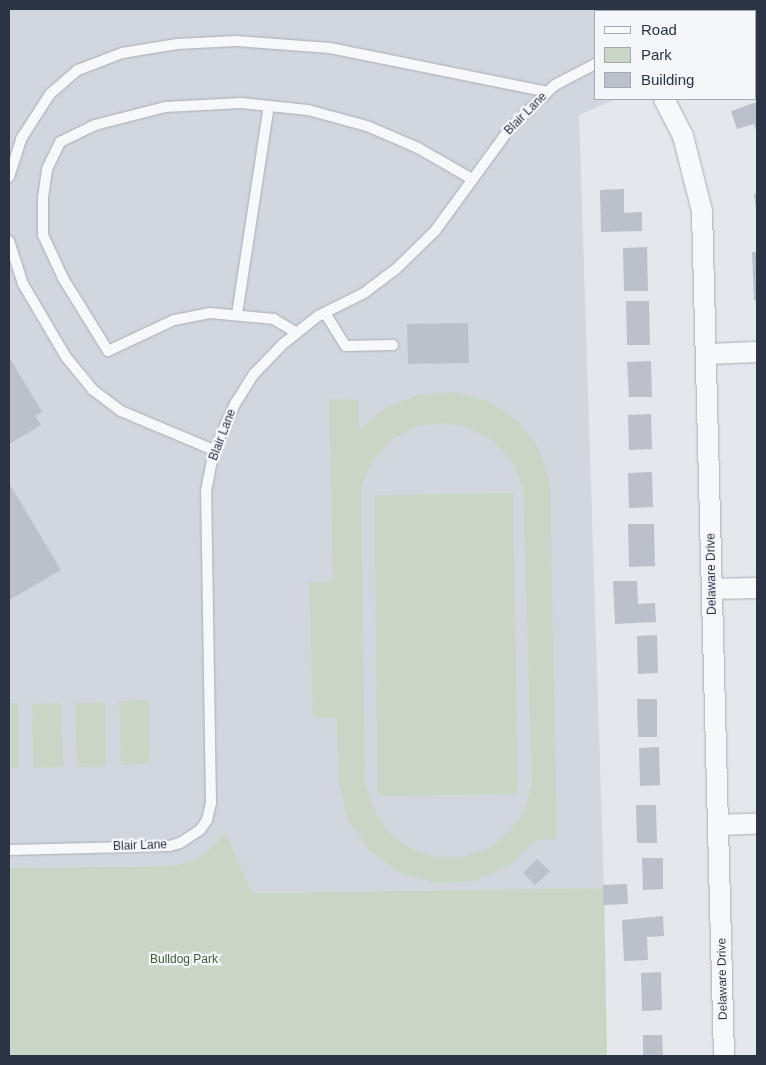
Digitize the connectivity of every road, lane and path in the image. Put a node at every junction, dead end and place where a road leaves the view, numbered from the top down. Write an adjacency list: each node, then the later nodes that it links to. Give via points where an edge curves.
1 (594, 65): 2 (lane, Blair Lane)
2 (548, 92): 5 (lane, via 330,48 236,41 177,44 122,52 78,70 50,94 21,139); 6 (lane, Blair Lane, via 510,128)
3 (665, 100): 13 (street, Delaware Drive, via 684,136 702,211)
4 (269, 106): 6 (lane, via 308,110 367,126 418,148); 9 (lane); 9 (lane, via 241,103 165,107 95,125 60,142 45,179 43,235 62,278 108,351 174,320 210,313)
5 (9, 177)
6 (472, 179): 8 (lane, Blair Lane, via 435,230 396,269 364,293)
7 (9, 241): 14 (lane, via 23,284 66,357 93,390 121,411)
8 (325, 312): 10 (lane, Blair Lane); 11 (lane, via 346,346)
9 (237, 314): 10 (lane, via 274,319)
10 (297, 333): 14 (lane, Blair Lane, via 254,374 235,404)
11 (393, 345)
12 (757, 352): 13 (street)
13 (707, 354): 16 (street, Delaware Drive)
14 (214, 450): 19 (lane, Blair Lane, via 206,491 211,803 207,820 193,836 169,846)
15 (757, 588): 16 (street)
16 (713, 589): 18 (street, Delaware Drive)
17 (757, 824): 18 (street)
18 (720, 825): 20 (street, Delaware Drive)
19 (9, 850)
20 (724, 1056)

